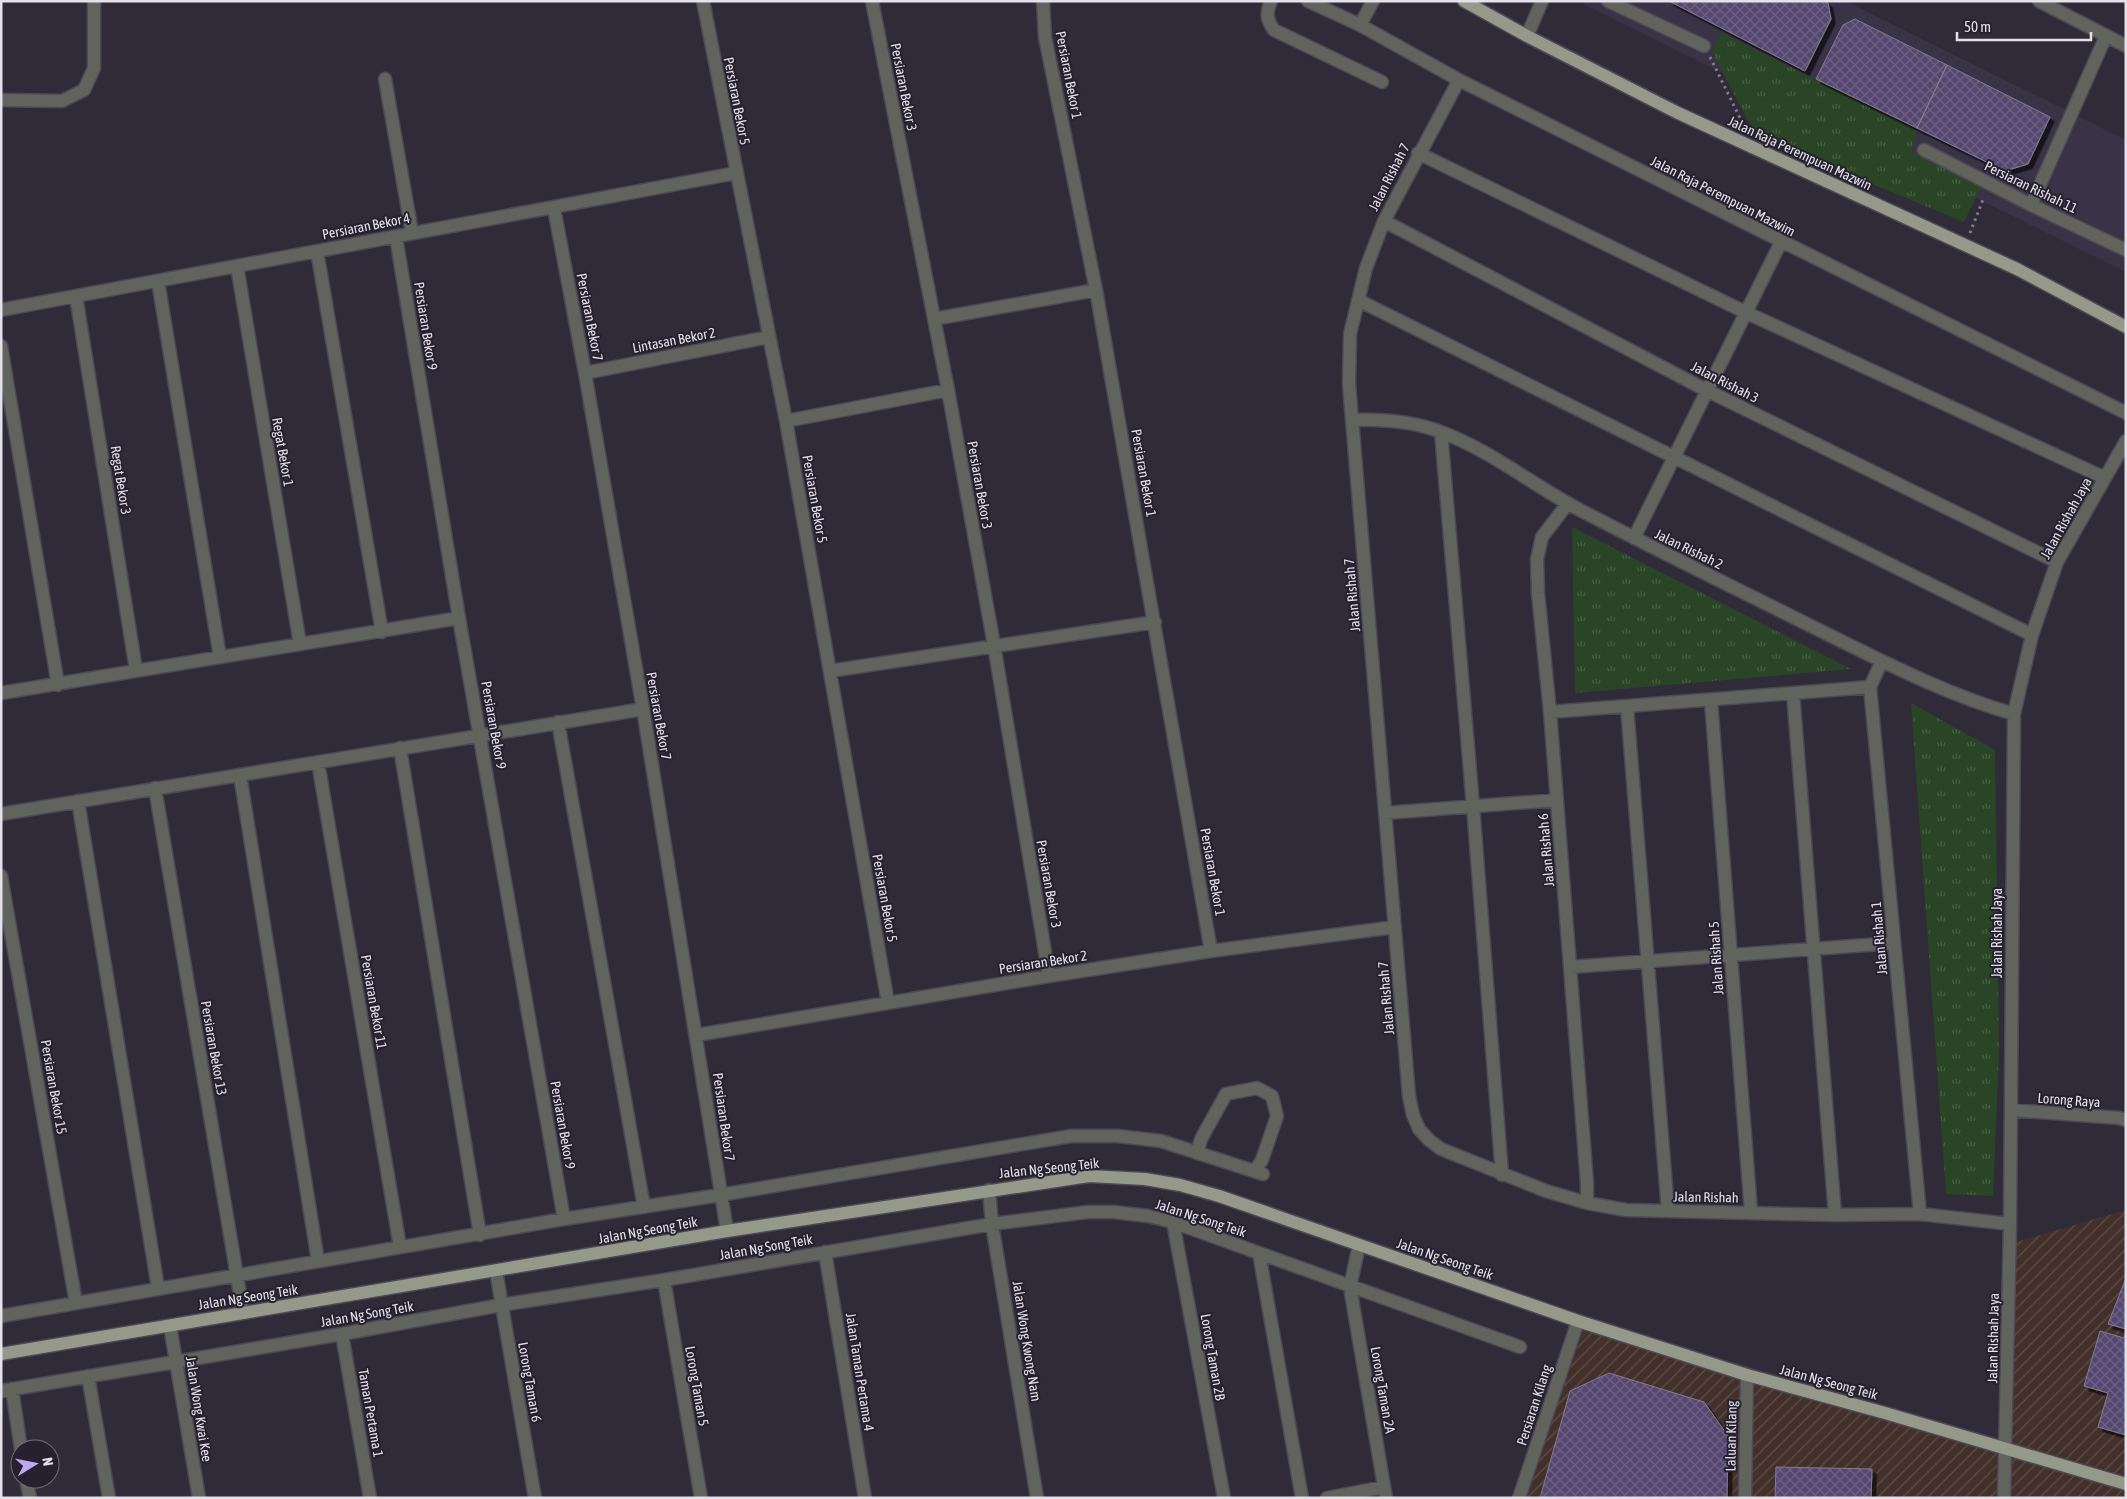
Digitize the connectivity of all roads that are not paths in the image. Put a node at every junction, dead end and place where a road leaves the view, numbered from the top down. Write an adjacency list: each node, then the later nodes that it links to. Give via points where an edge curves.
1 (94, 1): 20 (street, via 94,68 84,90 62,101)
2 (703, 1): 23 (street, Persiaran Bekor 5)
3 (872, 1): 39 (street, Persiaran Bekor 3)
4 (1043, 1): 34 (street, Persiaran Bekor 1, via 1046,37)
5 (1271, 1): 19 (street, via 1266,13 1274,30)
6 (1308, 1): 12 (street, Jalan Raja Perempuan Mazwim)
7 (1373, 1): 12 (street)
8 (1464, 1): 13 (main road, Jalan Raja Perempuan Mazwin)
9 (1542, 1): 13 (street)
10 (1608, 1): 15 (street)
11 (2039, 1): 14 (street)
12 (1360, 24): 18 (street, Jalan Raja Perempuan Mazwim)
13 (1527, 36): 40 (main road, Jalan Raja Perempuan Mazwin, via 1676,112 2017,269)
14 (2106, 36): 16 (street); 24 (street)
15 (1704, 46)
16 (2126, 46)
17 (384, 79): 27 (street)
18 (1459, 80): 22 (street, Jalan Rishah 7); 29 (street, Jalan Raja Perempuan Mazwim)
19 (1382, 82)
20 (1, 100)
21 (1924, 150): 24 (street, Persiaran Rishah 11)
22 (1418, 153): 26 (street, Jalan Rishah 7); 38 (street)
23 (736, 173): 25 (street, Persiaran Bekor 4); 41 (street, Persiaran Bekor 5)
24 (2031, 205): 30 (street, Persiaran Rishah 11)
25 (554, 208): 27 (street, Persiaran Bekor 4); 43 (street, Persiaran Bekor 7)
26 (1384, 221): 36 (street, Jalan Rishah 7); 45 (street, Jalan Rishah 3)
27 (412, 233): 28 (street, Persiaran Bekor 4)
28 (396, 237): 31 (street, Persiaran Bekor 4); 56 (street, Persiaran Bekor 9)
29 (1781, 242): 38 (street); 46 (street, Jalan Raja Perempuan Mazwim)
30 (2126, 250)
31 (317, 251): 32 (street, Persiaran Bekor 4); 58 (street)
32 (237, 266): 33 (street, Persiaran Bekor 4); 60 (street, Regat Bekor 1)
33 (158, 281): 35 (street, Persiaran Bekor 4); 62 (street)
34 (1096, 290): 39 (street); 57 (street, Persiaran Bekor 1)
35 (76, 296): 37 (street, Persiaran Bekor 4); 64 (street, Regat Bekor 3)
36 (1358, 300): 47 (street, Jalan Rishah 7, via 1350,334); 51 (street)
37 (1, 310)
38 (1745, 312): 45 (street); 52 (street)
39 (934, 319): 44 (street, Persiaran Bekor 3)
40 (2126, 327)
41 (769, 337): 43 (street, Lintasan Bekor 2); 48 (street, Persiaran Bekor 5)
42 (1, 346): 66 (street)
43 (585, 373): 72 (street, Persiaran Bekor 7)
44 (948, 390): 48 (street); 61 (street, Persiaran Bekor 3)
45 (1706, 390): 51 (street); 55 (street, Jalan Rishah 3)
46 (2126, 413)
47 (1352, 420): 49 (street, Jalan Rishah 2, via 1408,423); 84 (street, Jalan Rishah 7)
48 (786, 421): 65 (street, Persiaran Bekor 5)
49 (1441, 432): 53 (street, Jalan Rishah 2); 83 (street)
50 (2126, 441): 52 (street, Jalan Rishah Jaya)
51 (1674, 458): 54 (street); 59 (street)
52 (2105, 478): 55 (street, Jalan Rishah Jaya)
53 (1568, 503): 54 (street, Jalan Rishah 2); 73 (street, Jalan Rishah 6, via 1542,537 1537,559)
54 (1634, 538): 63 (street, Jalan Rishah 2)
55 (2057, 562): 59 (street, Jalan Rishah Jaya)
56 (459, 618): 58 (street); 76 (street, Persiaran Bekor 9)
57 (1155, 622): 61 (street); 90 (street, Persiaran Bekor 1)
58 (382, 632): 60 (street)
59 (2032, 635): 74 (street, Jalan Rishah Jaya)
60 (300, 644): 62 (street)
61 (994, 645): 65 (street); 94 (street, Persiaran Bekor 3)
62 (220, 657): 64 (street)
63 (1882, 661): 67 (street); 74 (street, Jalan Rishah 2, via 1956,695)
64 (136, 670): 66 (street)
65 (830, 671): 95 (street, Persiaran Bekor 5)
66 (58, 685): 68 (street)
67 (1870, 687): 69 (street); 88 (street, Jalan Rishah 1)
68 (1, 693)
69 (1793, 693): 70 (street); 89 (street)
70 (1711, 701): 71 (street); 91 (street, Jalan Rishah 5)
71 (1627, 707): 73 (street); 92 (street)
72 (643, 709): 75 (street); 96 (street, Persiaran Bekor 7)
73 (1550, 712): 81 (street, Jalan Rishah 6)
74 (2014, 714): 97 (street, Jalan Rishah Jaya)
75 (558, 722): 76 (street); 105 (street)
76 (481, 736): 77 (street); 110 (street, Persiaran Bekor 9)
77 (400, 748): 78 (street); 115 (street)
78 (318, 762): 79 (street); 117 (street, Persiaran Bekor 11)
79 (240, 775): 80 (street); 120 (street)
80 (155, 788): 82 (street); 122 (street, Persiaran Bekor 13)
81 (1557, 800): 83 (street); 93 (street, Jalan Rishah 6)
82 (78, 801): 85 (street); 125 (street)
83 (1473, 806): 84 (street); 101 (street)
84 (1385, 813): 87 (street, Jalan Rishah 7)
85 (1, 814)
86 (1, 876): 126 (street, Persiaran Bekor 15)
87 (1395, 927): 90 (street, Persiaran Bekor 2); 99 (street, Jalan Rishah 7, via 1409,1096)
88 (1894, 944): 89 (street); 108 (street, Jalan Rishah 1)
89 (1814, 949): 91 (street); 109 (street)
90 (1211, 951): 94 (street, Persiaran Bekor 2)
91 (1731, 955): 92 (street); 107 (street, Jalan Rishah 5)
92 (1648, 962): 93 (street); 106 (street)
93 (1570, 967): 104 (street, Jalan Rishah 6)
94 (1049, 976): 95 (street, Persiaran Bekor 2)
95 (888, 1003): 96 (street, Persiaran Bekor 2)
96 (697, 1035): 103 (street, Persiaran Bekor 7)
97 (2010, 1110): 98 (street, Lorong Raya); 113 (street, Jalan Rishah Jaya)
98 (2126, 1120)
99 (1419, 1129): 101 (street, Jalan Rishah, via 1441,1149)
100 (1197, 1152): 100 (street, Jalan Ng Seong Teik, via 1259,1173 1277,1116 1272,1096 1257,1088 1226,1094); 103 (street, Jalan Ng Seong Teik, via 1161,1141 1118,1136 1071,1136)
101 (1502, 1175): 104 (street, Jalan Rishah)
102 (989, 1190): 112 (street, Jalan Wong Kwong Nam); 114 (main road, Jalan Ng Seong Teik); 116 (main road, Jalan Ng Seong Teik, via 1089,1176 1145,1178 1218,1196)
103 (720, 1195): 105 (street, Jalan Ng Seong Teik); 114 (street, Persiaran Bekor 7)
104 (1587, 1203): 106 (street, Jalan Rishah, via 1626,1210)
105 (644, 1207): 110 (street, Jalan Ng Seong Teik)
106 (1668, 1211): 107 (street, Jalan Rishah)
107 (1751, 1212): 109 (street, Jalan Rishah)
108 (1920, 1214): 109 (street, Jalan Rishah); 113 (street, Jalan Rishah)
109 (1835, 1215)
110 (564, 1219): 115 (street, Jalan Ng Seong Teik)
111 (1173, 1222): 112 (street, Jalan Ng Song Teik, via 1148,1216 1088,1212); 119 (street, Jalan Ng Song Teik); 150 (street, Lorong Taman 2B)
112 (992, 1224): 118 (street, Jalan Ng Song Teik); 149 (street, Jalan Wong Kwong Nam)
113 (2010, 1224): 140 (street, Jalan Rishah Jaya)
114 (727, 1231): 121 (main road, Jalan Ng Seong Teik)
115 (480, 1235): 117 (street, Jalan Ng Seong Teik)
116 (1359, 1245): 124 (street); 130 (main road, Jalan Ng Seong Teik)
117 (400, 1248): 120 (street, Jalan Ng Seong Teik)
118 (826, 1252): 123 (street, Jalan Ng Song Teik); 148 (street, Jalan Taman Pertama 4)
119 (1259, 1253): 124 (street, Jalan Ng Song Teik); 151 (street)
120 (318, 1261): 122 (street, Jalan Ng Seong Teik)
121 (496, 1271): 127 (street, Lorong Taman 6); 128 (main road, Jalan Ng Seong Teik)
122 (237, 1274): 125 (street, Jalan Ng Seong Teik); 128 (street, Persiaran Bekor 13)
123 (664, 1280): 127 (street, Jalan Ng Song Teik); 147 (street, Lorong Taman 5)
124 (1350, 1287): 133 (street, Jalan Ng Song Teik); 142 (street, Lorong Taman 2A)
125 (158, 1288): 126 (street, Jalan Ng Seong Teik)
126 (76, 1303): 129 (street, Jalan Ng Seong Teik)
127 (501, 1304): 132 (street, Jalan Ng Song Teik); 146 (street, Lorong Taman 6)
128 (243, 1312): 131 (main road, Jalan Ng Seong Teik)
129 (1, 1316)
130 (1578, 1321): 136 (main road, Jalan Ng Seong Teik); 153 (street, Persiaran Kilang)
131 (170, 1326): 134 (main road, Jalan Ng Seong Teik); 135 (street, Jalan Wong Kwai Kee)
132 (342, 1334): 135 (street, Jalan Ng Song Teik); 145 (street, Taman Pertama 1)
133 (1520, 1347)
134 (1, 1354)
135 (176, 1361): 137 (street, Jalan Ng Song Teik); 144 (street, Jalan Wong Kwai Kee)
136 (1747, 1375): 140 (main road, Jalan Ng Seong Teik, via 1886,1412); 154 (street, Laluan Kilang)
137 (88, 1376): 138 (street, Jalan Ng Song Teik); 143 (street)
138 (6, 1390): 139 (street)
139 (19, 1439)
140 (2005, 1449): 141 (main road, Jalan Ng Seong Teik); 155 (street, Jalan Rishah Jaya)
141 (2126, 1484)
142 (1385, 1492): 152 (street)
143 (109, 1498)
144 (199, 1498)
145 (370, 1498)
146 (536, 1498)
147 (701, 1498)
148 (865, 1498)
149 (1037, 1498)
150 (1224, 1498)
151 (1302, 1498)
152 (1327, 1498)
153 (1520, 1498)
154 (1744, 1498)
155 (2004, 1498)

